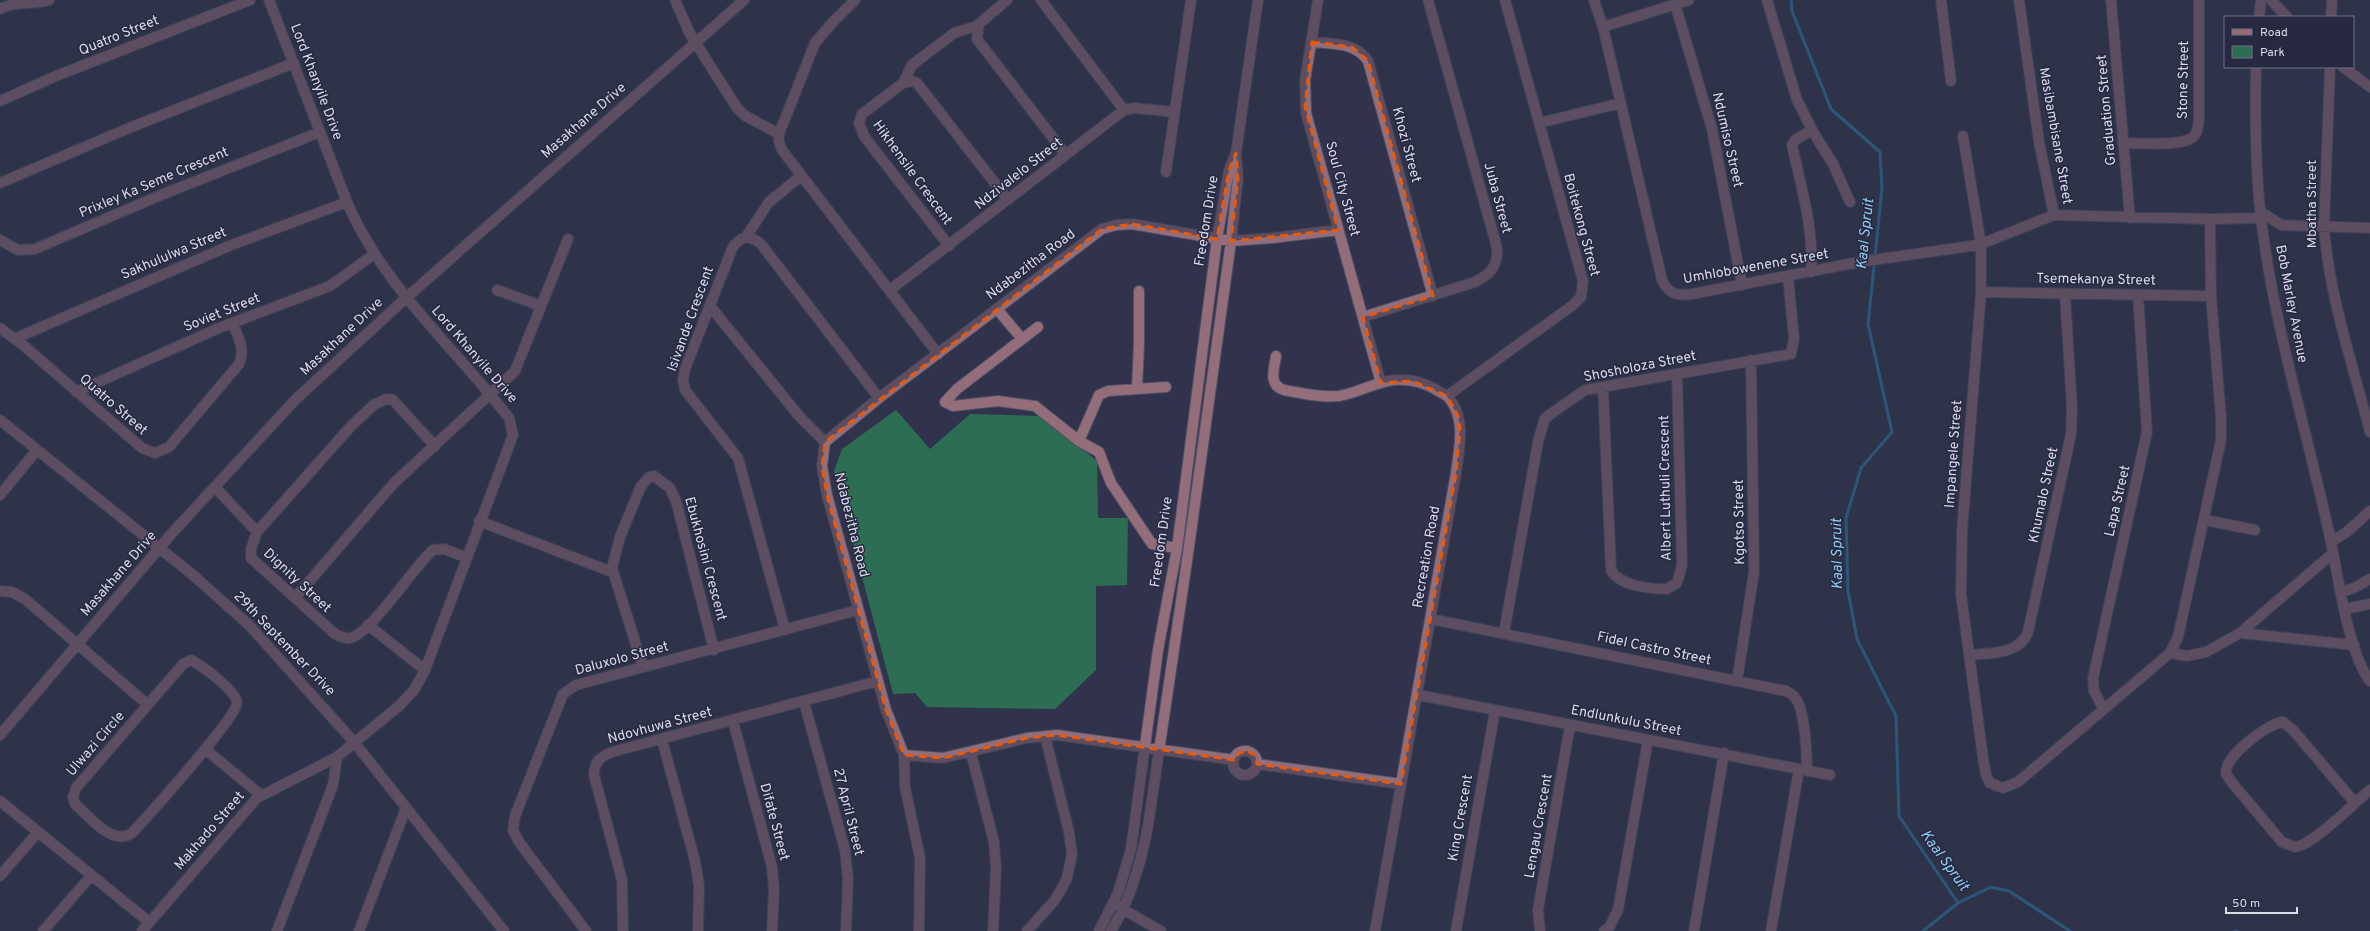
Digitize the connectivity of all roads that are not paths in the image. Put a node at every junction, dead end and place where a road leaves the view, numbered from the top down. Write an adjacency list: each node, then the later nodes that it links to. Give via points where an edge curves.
1 (49, 0): 25 (street, via 38,3 15,2)
2 (250, 0): 40 (street, Quatro Street)
3 (270, 0): 33 (street, Lord Khanyile Drive)
4 (675, 0): 31 (street)
5 (744, 0): 31 (street, Masakhane Drive)
6 (855, 0): 47 (street, via 814,43)
7 (1007, 0): 29 (street)
8 (1041, 0): 42 (street)
9 (1191, 0): 43 (street)
10 (1258, 0): 50 (street, Freedom Drive)
11 (1318, 0): 32 (street, Soul City Street)
12 (1428, 0): 82 (street, Juba Street, via 1497,250 1495,266 1489,274 1475,282)
13 (1505, 0): 44 (street, Boitekong Street)
14 (1594, 0): 30 (street, Umhlobowenene Street)
15 (1689, 0): 24 (street)
16 (1767, 0): 45 (street, via 1793,88)
17 (1941, 0): 37 (street)
18 (2019, 0): 58 (street, Masibambisane Street, via 2039,142)
19 (2111, 0): 49 (street, Graduation Street)
20 (2199, 0): 49 (street, Stone Street, via 2197,131 2192,138 2180,142)
21 (2261, 0): 26 (street)
22 (2271, 0): 27 (street)
23 (2332, 0): 28 (street)
24 (1675, 4): 30 (street); 75 (street, Ndumiso Street, via 1712,129)
25 (0, 9)
26 (2259, 16)
27 (2286, 16)
28 (2331, 16)
29 (977, 26): 38 (street, via 954,34 912,65); 51 (street, via 976,35 980,45)
30 (1603, 27): 41 (street, Umhlobowenene Street)
31 (695, 42): 47 (street, via 741,113); 84 (street, Masakhane Drive)
32 (1312, 42): 64 (street, Soul City Street, via 1305,80 1305,106); 82 (street, Khozi Street, via 1352,48 1364,55 1368,61)
33 (294, 64): 46 (street, Lord Khanyile Drive); 54 (street, via 129,128)
34 (2256, 68): 59 (street, Bob Marley Avenue, via 2256,141)
35 (2330, 68): 62 (street, Mbatha Street)
36 (2344, 68): 39 (street)
37 (1951, 81)
38 (903, 83): 55 (street, via 912,81 920,86); 71 (street, Hikhensile Crescent, via 862,114 860,126 864,136)
39 (2370, 87)
40 (0, 101)
41 (1621, 102): 44 (street); 75 (street, Umhlobowenene Street, via 1660,275 1666,287 1672,293 1680,295)
42 (1124, 110): 43 (street, via 1134,108); 51 (street, Ndzivalelo Street)
43 (1175, 112): 52 (street)
44 (1539, 123): 104 (street, Boitekong Street, via 1583,281 1583,291 1573,305)
45 (1812, 130): 57 (street, via 1833,164); 73 (street, via 1795,140 1792,145 1809,225)
46 (320, 132): 56 (street, Lord Khanyile Drive); 68 (street, Prixley Ka Seme Crescent, via 161,195 35,249 18,250)
47 (779, 134): 53 (street, via 780,146)
48 (1963, 136): 70 (street, Impangele Street)
49 (2124, 143): 60 (street, Graduation Street)
50 (1236, 152): 67 (street, Freedom Drive, via 1230,168); 69 (street, Freedom Drive, via 1238,178)
51 (1066, 155): 55 (street, Ndzivalelo Street)
52 (1166, 172)
53 (801, 176): 65 (street, Isivande Crescent, via 769,202); 77 (street)
54 (0, 183)
55 (1008, 200): 71 (street, Ndzivalelo Street)
56 (347, 202): 72 (street, Lord Khanyile Drive, via 358,229); 92 (street, Sakhululwa Street, via 275,227)
57 (1850, 202)
58 (2054, 215): 60 (street, Masibambisane Street); 70 (street, Umhlobowenene Street)
59 (2261, 216): 61 (street, Masibambisane Street); 62 (street, via 2266,215 2281,225); 119 (street, Bob Marley Avenue, via 2283,339)
60 (2130, 218): 61 (street, Masibambisane Street)
61 (2210, 219): 83 (street)
62 (2324, 227): 63 (street); 107 (street, Mbatha Street, via 2329,270)
63 (2370, 228)
64 (1338, 230): 69 (street, Ndabezitha Road); 88 (street, Soul City Street)
65 (746, 237): 86 (street, Isivande Crescent, via 735,244); 105 (street, via 761,244)
66 (568, 239): 85 (street)
67 (1217, 239): 69 (street, Ndabezitha Road); 87 (street, Ndabezitha Road, via 1132,224 1109,227 1095,234); 121 (street, Freedom Drive)
68 (0, 240)
69 (1231, 241): 161 (street, Freedom Drive)
70 (1981, 244): 73 (street, Umhlobowenene Street, via 1895,256); 79 (street, Impangele Street)
71 (949, 246): 77 (street, Ndzivalelo Street)
72 (374, 254): 84 (street, Lord Khanyile Drive); 89 (street, Soviet Street, via 330,286)
73 (1811, 272): 74 (street, Umhlobowenene Street)
74 (1788, 276): 75 (street, Umhlobowenene Street); 96 (street, Shosholoza Street, via 1793,350 1786,356)
75 (1742, 285)
76 (497, 290): 85 (street)
77 (890, 290): 94 (street)
78 (1139, 291): 101 (street)
79 (1981, 292): 80 (street, Tsemekanya Street); 141 (street, Impangele Street, via 1961,563 1961,594)
80 (2065, 294): 81 (street, Tsemekanya Street); 141 (street, Khumalo Street, via 2072,429 2028,632 2021,644 2014,648)
81 (2138, 295): 83 (street, Tsemekanya Street); 150 (street, Lapa Street, via 2147,432 2093,678 2094,691)
82 (1433, 296): 88 (street, Juba Street)
83 (2211, 296): 115 (street, via 2221,429 2220,447)
84 (406, 298): 103 (street, Lord Khanyile Drive); 112 (street, Masakhane Drive, via 296,399)
85 (541, 306): 103 (street, via 519,366 510,378)
86 (710, 306): 109 (street, via 794,410); 134 (street, Isivande Crescent, via 685,369 685,390 738,458)
87 (997, 309): 93 (street); 94 (street, Ndabezitha Road)
88 (1363, 317): 98 (street, Soul City Street)
89 (232, 323): 102 (street, Soviet Street); 102 (street, Quatro Street, via 242,347 239,364 163,451 151,452 142,448)
90 (1038, 327): 93 (street)
91 (0, 328): 92 (street, Quatro Street)
92 (16, 338): 102 (street, Quatro Street)
93 (1022, 339): 108 (street, via 957,389 945,402 956,406 992,401 1031,404)
94 (938, 354): 105 (street, Ndabezitha Road)
95 (1276, 356): 98 (street, via 1273,378 1278,387 1284,390 1339,396)
96 (1751, 360): 97 (street, Shosholoza Street); 145 (street, Kgotso Street, via 1754,572)
97 (1677, 374): 100 (street, Shosholoza Street); 100 (street, Albert Luthuli Crescent, via 1682,565 1677,583 1667,589 1624,582 1611,570)
98 (1381, 382): 104 (street, via 1395,380 1424,383)
99 (1166, 387): 101 (street)
100 (1603, 387): 135 (street, Shosholoza Street, via 1579,393 1553,411 1543,422)
101 (1137, 389): 108 (street, via 1099,395)
102 (76, 392)
103 (489, 395): 110 (street); 116 (street, Lord Khanyile Drive, via 509,418 513,431)
104 (1448, 396): 132 (street, Recreation Road, via 1458,416 1460,443)
105 (879, 398): 109 (street, Ndabezitha Road)
106 (0, 420): 111 (street, 29th September Drive)
107 (2370, 432)
108 (1080, 441): 121 (street, via 1100,454 1111,483 1152,544)
109 (826, 442): 130 (street, Ndabezitha Road, via 822,459 823,477)
110 (435, 446): 118 (street, Dignity Street, via 397,403 390,399 383,400 346,432); 128 (street, via 394,483)
111 (37, 450): 113 (street); 120 (street, 29th September Drive)
112 (215, 487): 118 (street); 120 (street, Masakhane Drive)
113 (0, 495)
114 (2370, 511): 119 (street)
115 (2204, 520): 117 (street); 140 (street, via 2178,637)
116 (479, 521): 123 (street, Lord Khanyile Drive); 124 (street)
117 (2255, 530)
118 (257, 532): 128 (street, Dignity Street, via 251,549 251,558)
119 (2331, 542): 122 (street, Bob Marley Avenue)
120 (159, 548): 137 (street, Masakhane Drive); 158 (street, 29th September Drive, via 208,587 249,625)
121 (1177, 548): 159 (street, Freedom Drive, via 1158,650)
122 (2333, 553): 127 (street, Bob Marley Avenue); 136 (street)
123 (465, 557): 133 (street, Dignity Street, via 444,549 433,550); 143 (street, Lord Khanyile Drive)
124 (612, 572): 139 (street, Ebukhosini Crescent, via 620,537 641,486 649,477 657,477 670,488 676,501); 142 (street)
125 (2370, 579): 127 (street)
126 (0, 591): 137 (street, via 12,592 25,599)
127 (2341, 592): 131 (street, Bob Marley Avenue)
128 (294, 598): 133 (street, Dignity Street, via 342,638 355,635)
129 (2370, 604): 131 (street)
130 (858, 610): 134 (street, Daluxolo Street); 144 (street, Ndabezitha Road)
131 (2345, 610): 138 (street, Bob Marley Avenue)
132 (1431, 619): 135 (street, Fidel Castro Street); 147 (street, Recreation Road)
133 (368, 625): 143 (street)
134 (784, 630): 139 (street, Daluxolo Street)
135 (1504, 633): 145 (street, Fidel Castro Street)
136 (2240, 633): 138 (street); 140 (street, via 2206,652 2187,656)
137 (77, 643): 149 (street); 154 (street, Masakhane Drive)
138 (2354, 645): 146 (street, Bob Marley Avenue, via 2360,664)
139 (714, 650): 142 (street, Daluxolo Street)
140 (2170, 653): 150 (street)
141 (1969, 655): 150 (street, Impangele Street, via 1986,775 1990,783 1996,786 2011,786)
142 (643, 667): 185 (street, Daluxolo Street, via 576,684 563,694 515,816 514,835)
143 (425, 670): 158 (street, Lord Khanyile Drive, via 414,690 399,706)
144 (878, 681): 148 (street, Ndovhuwa Street); 164 (street, Ndabezitha Road, via 890,722)
145 (1737, 681): 168 (street, Fidel Castro Street, via 1786,691 1796,698 1806,744)
146 (2370, 681)
147 (1418, 695): 151 (street, Endlunkulu Street); 170 (street, Recreation Road)
148 (804, 702): 152 (street, Ndovhuwa Street); 189 (street, 27 April Street, via 845,850 848,879)
149 (148, 705): 160 (street, Ulwazi Circle, via 183,664 192,660 195,662 232,692 237,702 234,711); 160 (street, Ulwazi Circle, via 83,779 74,794 75,804 112,836 125,837 132,833)
150 (2103, 708)
151 (1495, 710): 153 (street, Endlunkulu Street); 197 (street, King Crescent)
152 (733, 721): 156 (street, Ndovhuwa Street); 188 (street, Difate Street, via 772,867)
153 (1570, 725): 157 (street, Endlunkulu Street); 198 (street, Lengau Crescent, via 1538,910)
154 (0, 735)
155 (1045, 736): 159 (street); 162 (street); 192 (street, via 1072,854 1062,888 1051,905)
156 (662, 740): 186 (street, Ndovhuwa Street, via 606,754 598,760 594,769 622,880); 187 (street, via 695,861 699,886)
157 (1648, 740): 163 (street, Endlunkulu Street); 199 (street, via 1618,910 1610,926)
158 (354, 742): 165 (street, Makhado Street); 175 (street, 29th September Drive)
159 (1146, 747): 161 (street); 179 (street, Freedom Drive, via 1128,863)
160 (205, 748): 172 (street)
161 (1159, 749): 166 (street); 179 (street, Freedom Drive, via 1144,847 1135,878)
162 (971, 753): 164 (street, via 933,758); 191 (street, via 994,842 996,876)
163 (1724, 753): 168 (street, Endlunkulu Street); 200 (street)
164 (904, 756): 190 (street, via 905,787 920,858)
165 (337, 757): 172 (street, Makhado Street); 182 (street, via 333,785)
166 (1234, 760): 167 (street, via 1238,753 1247,751 1255,755); 167 (street, via 1235,769 1243,774 1253,772)
167 (1257, 764): 170 (street)
168 (1803, 770): 169 (street, Endlunkulu Street); 201 (street, Fidel Castro Street)
169 (1830, 775)
170 (1401, 784): 196 (street, Recreation Road)
171 (2370, 790): 174 (street)
172 (261, 795): 180 (street, Makhado Street)
173 (0, 801): 176 (street)
174 (2355, 802): 174 (street, via 2293,730 2283,722 2270,726 2236,752 2228,764 2227,776 2282,842 2289,846 2306,844)
175 (406, 808): 183 (street); 184 (street, 29th September Drive)
176 (38, 832): 177 (street); 178 (street)
177 (0, 876)
178 (91, 876): 180 (street); 181 (street)
179 (1118, 906): 193 (street, Freedom Drive); 194 (street, Freedom Drive); 195 (street)
180 (146, 928)
181 (43, 931)
182 (278, 931)
183 (359, 931)
184 (504, 931)
185 (586, 931)
186 (623, 931)
187 (698, 931)
188 (772, 931)
189 (846, 931)
190 (919, 931)
191 (993, 931)
192 (1027, 931)
193 (1099, 931)
194 (1110, 931)
195 (1161, 931)
196 (1375, 931)
197 (1456, 931)
198 (1540, 931)
199 (1604, 931)
200 (1694, 931)
201 (1771, 931)

